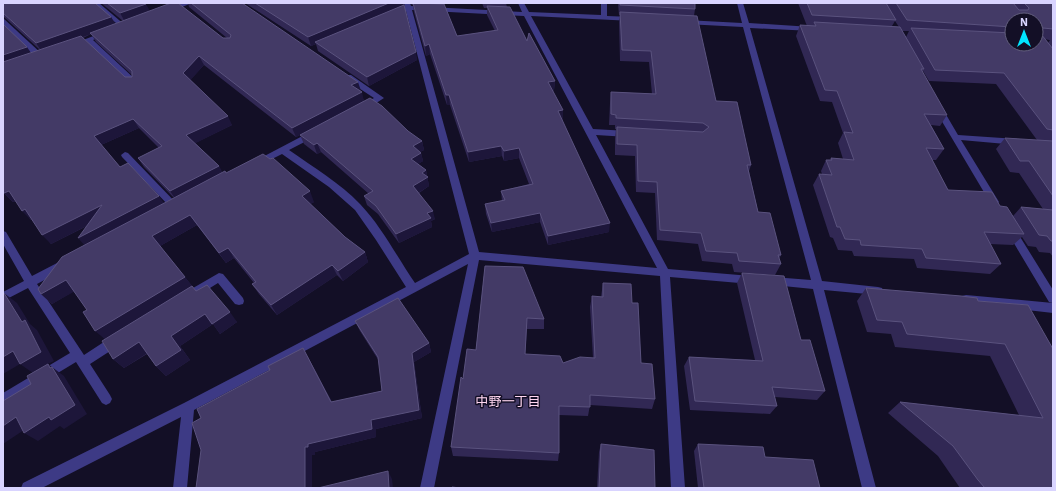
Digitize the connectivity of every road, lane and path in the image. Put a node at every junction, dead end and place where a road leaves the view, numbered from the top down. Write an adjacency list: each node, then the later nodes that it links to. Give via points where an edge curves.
1 (95, 3): 18 (street, via 127,26)
2 (189, 3): 6 (street)
3 (521, 3): 9 (street)
4 (604, 3): 12 (street)
5 (740, 3): 16 (street)
6 (181, 6): 8 (street); 10 (street)
7 (407, 6): 9 (street); 11 (street); 37 (street)
8 (187, 11)
9 (526, 13): 12 (street); 26 (street)
10 (159, 14)
11 (387, 18)
12 (604, 18): 14 (street)
13 (3, 20): 20 (street, via 44,56)
14 (643, 20)
15 (675, 22): 16 (street)
16 (746, 26): 17 (street); 41 (street)
17 (822, 30)
18 (88, 40): 19 (street); 22 (street)
19 (68, 47)
20 (33, 60)
21 (342, 73): 24 (street, via 380,98)
22 (134, 83)
23 (936, 103): 28 (street)
24 (353, 113)
25 (325, 128): 30 (street)
26 (590, 132): 27 (street); 39 (street)
27 (637, 135)
28 (955, 137): 29 (street); 34 (street)
29 (1023, 143)
30 (283, 150): 32 (street); 42 (street, via 357,207)
31 (125, 155): 33 (street)
32 (249, 168)
33 (175, 207)
34 (1000, 211)
35 (1008, 225): 46 (street)
36 (3, 235): 40 (street)
37 (475, 256): 39 (street); 42 (street); 57 (street)
38 (72, 260): 40 (street)
39 (665, 273): 41 (street); 58 (street)
40 (30, 282): 44 (street); 51 (street)
41 (817, 284): 43 (street); 59 (street)
42 (413, 289): 54 (street)
43 (888, 292)
44 (3, 297)
45 (958, 298): 49 (street)
46 (1053, 299)
47 (239, 301): 48 (street, via 219,277)
48 (173, 305)
49 (1053, 308)
50 (127, 334): 51 (street)
51 (79, 358): 52 (street); 53 (street)
52 (106, 399)
53 (3, 400)
54 (188, 407): 55 (street); 56 (street)
55 (28, 488)
56 (180, 488)
57 (426, 488)
58 (678, 488)
59 (869, 488)

